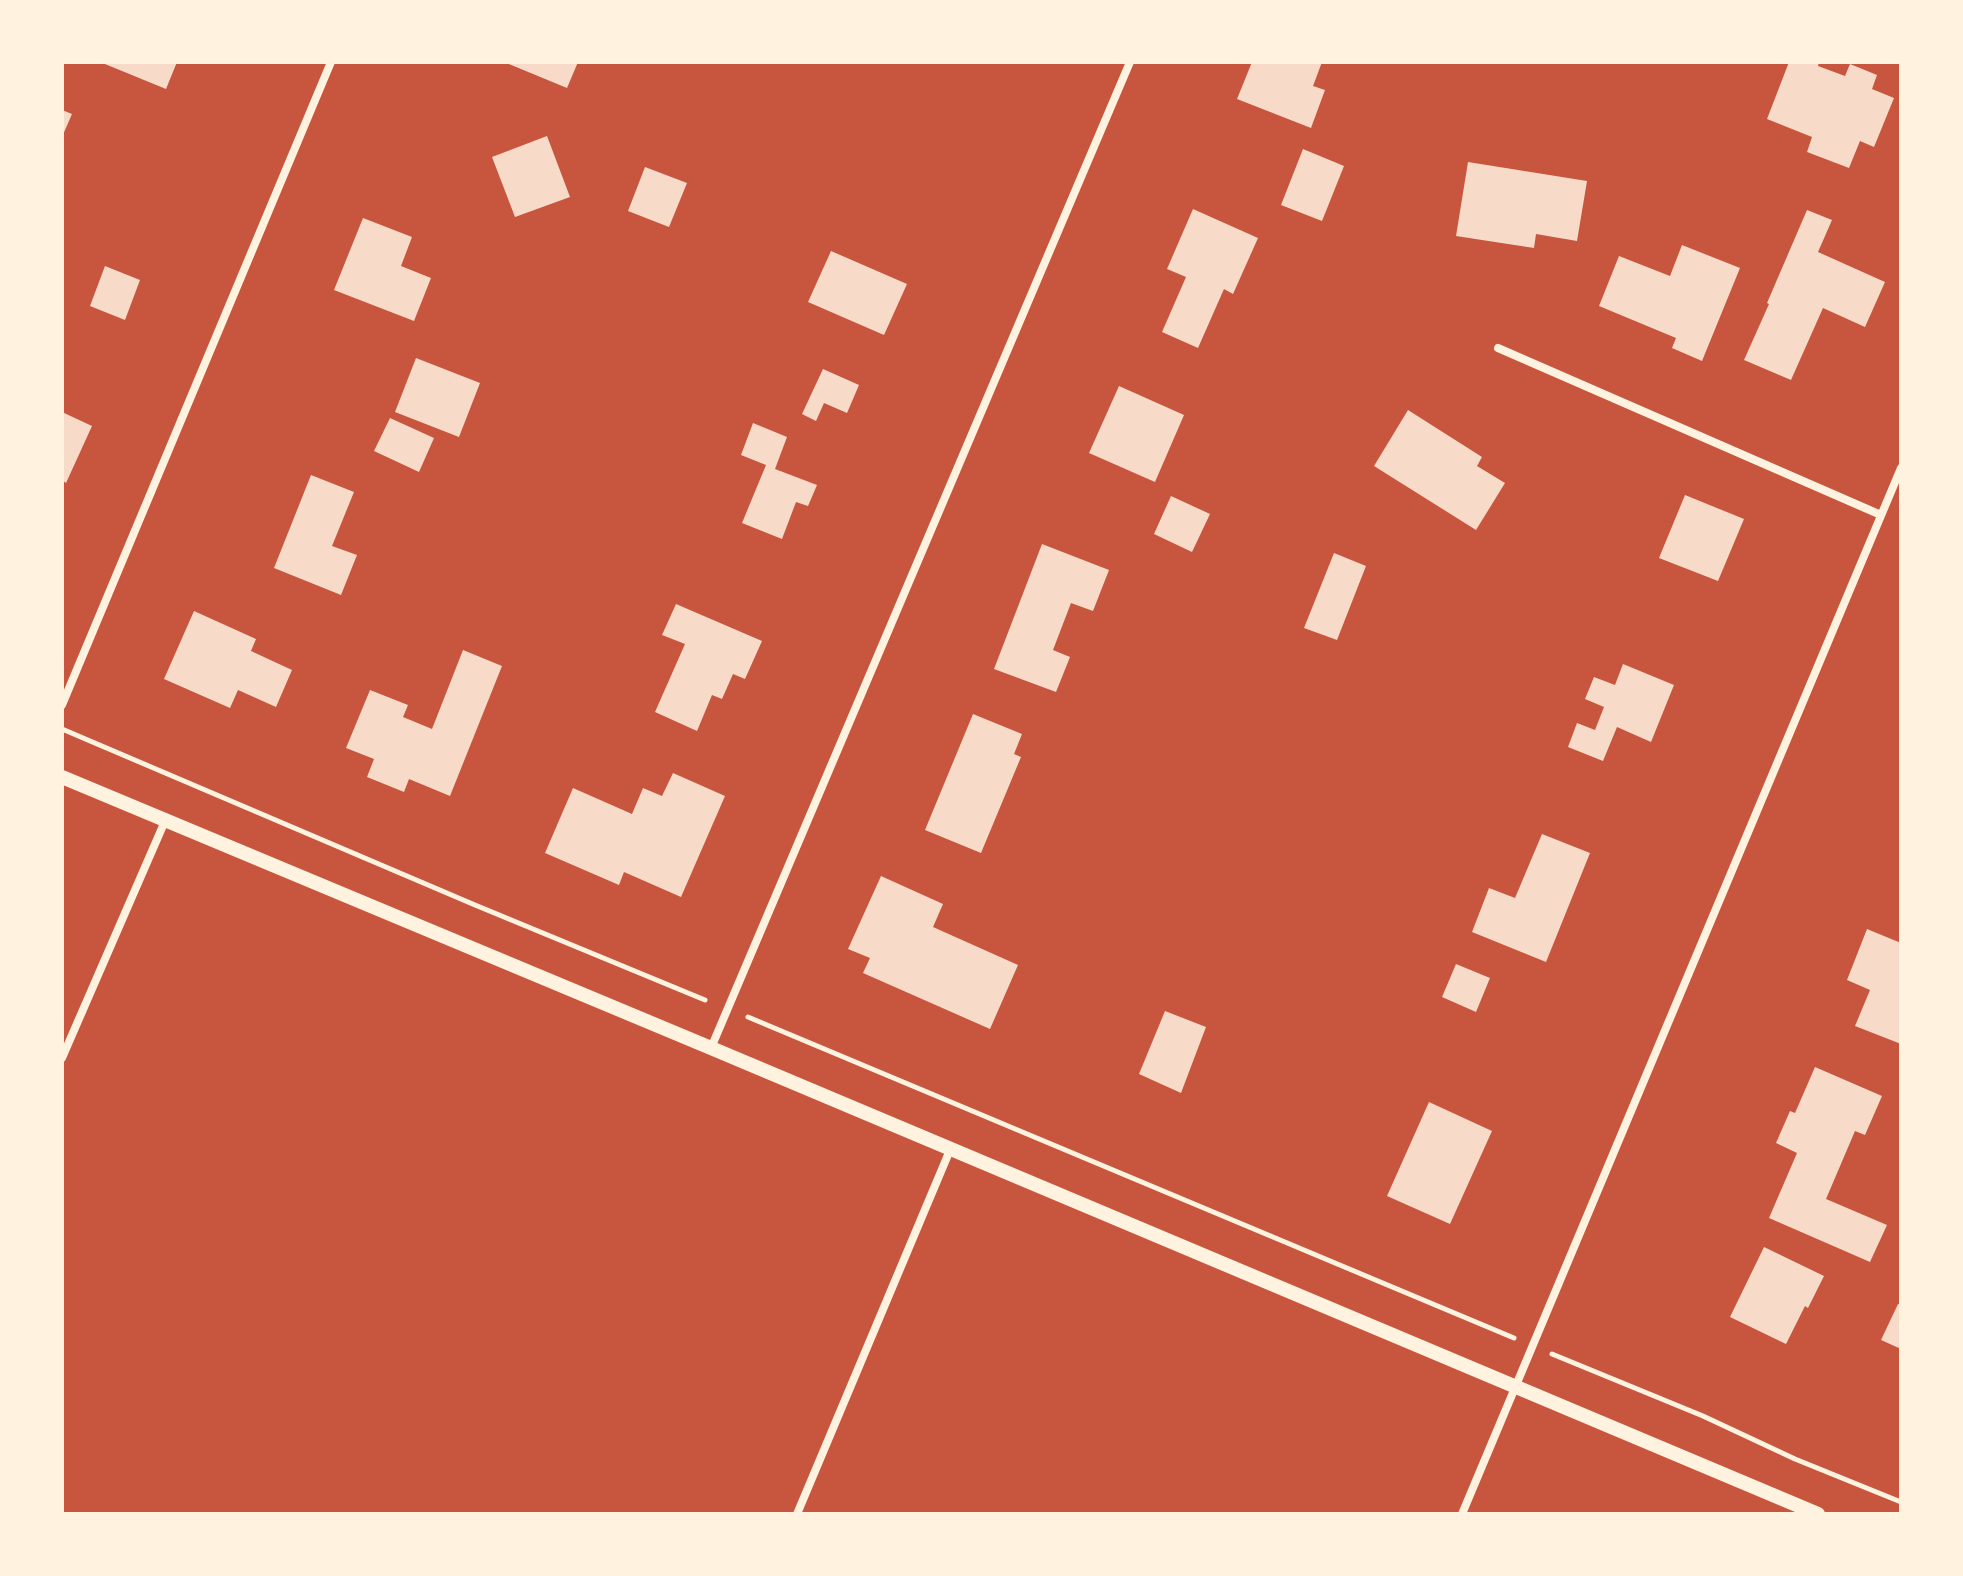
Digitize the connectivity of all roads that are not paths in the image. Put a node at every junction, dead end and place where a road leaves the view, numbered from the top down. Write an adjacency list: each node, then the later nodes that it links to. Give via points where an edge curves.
1 (331, 62): 6 (street)
2 (1130, 62): 9 (street)
3 (1498, 348): 5 (street)
4 (1901, 468): 5 (street)
5 (1881, 515): 12 (street)
6 (62, 705)
7 (62, 777): 8 (street)
8 (165, 821): 9 (street); 10 (street)
9 (711, 1048): 11 (street)
10 (62, 1058)
11 (950, 1150): 12 (street); 13 (street)
12 (1515, 1387): 14 (street); 15 (street)
13 (797, 1514)
14 (1462, 1514)
15 (1818, 1514)

